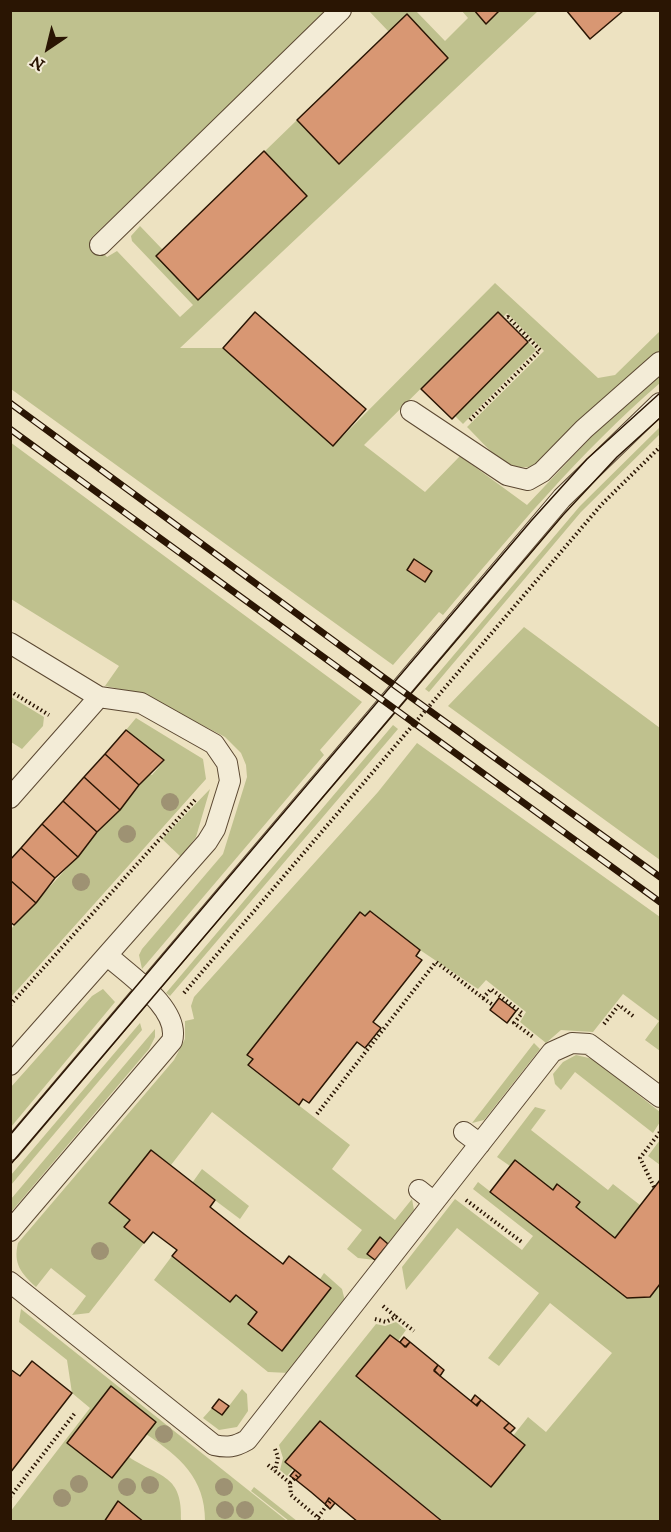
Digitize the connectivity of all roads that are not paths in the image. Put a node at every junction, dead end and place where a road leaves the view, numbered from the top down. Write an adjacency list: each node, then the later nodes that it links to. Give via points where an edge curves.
1 (341, 10): 2 (lane)
2 (100, 245)
3 (660, 362): 5 (lane, via 532,478 512,478)
4 (660, 403): 10 (lane, via 562,498)
5 (411, 411)
6 (10, 643): 7 (lane)
7 (99, 697): 8 (lane); 9 (lane, via 141,703 210,741 225,758 230,781 212,836)
8 (10, 798)
9 (108, 956): 10 (lane); 11 (lane)
10 (146, 990): 13 (lane); 14 (lane, via 172,1021 172,1041)
11 (10, 1065)
12 (660, 1097): 15 (lane, via 589,1044 572,1043 552,1052 472,1138 247,1440 237,1446 214,1445)
13 (10, 1150)
14 (10, 1231)
15 (10, 1282)

